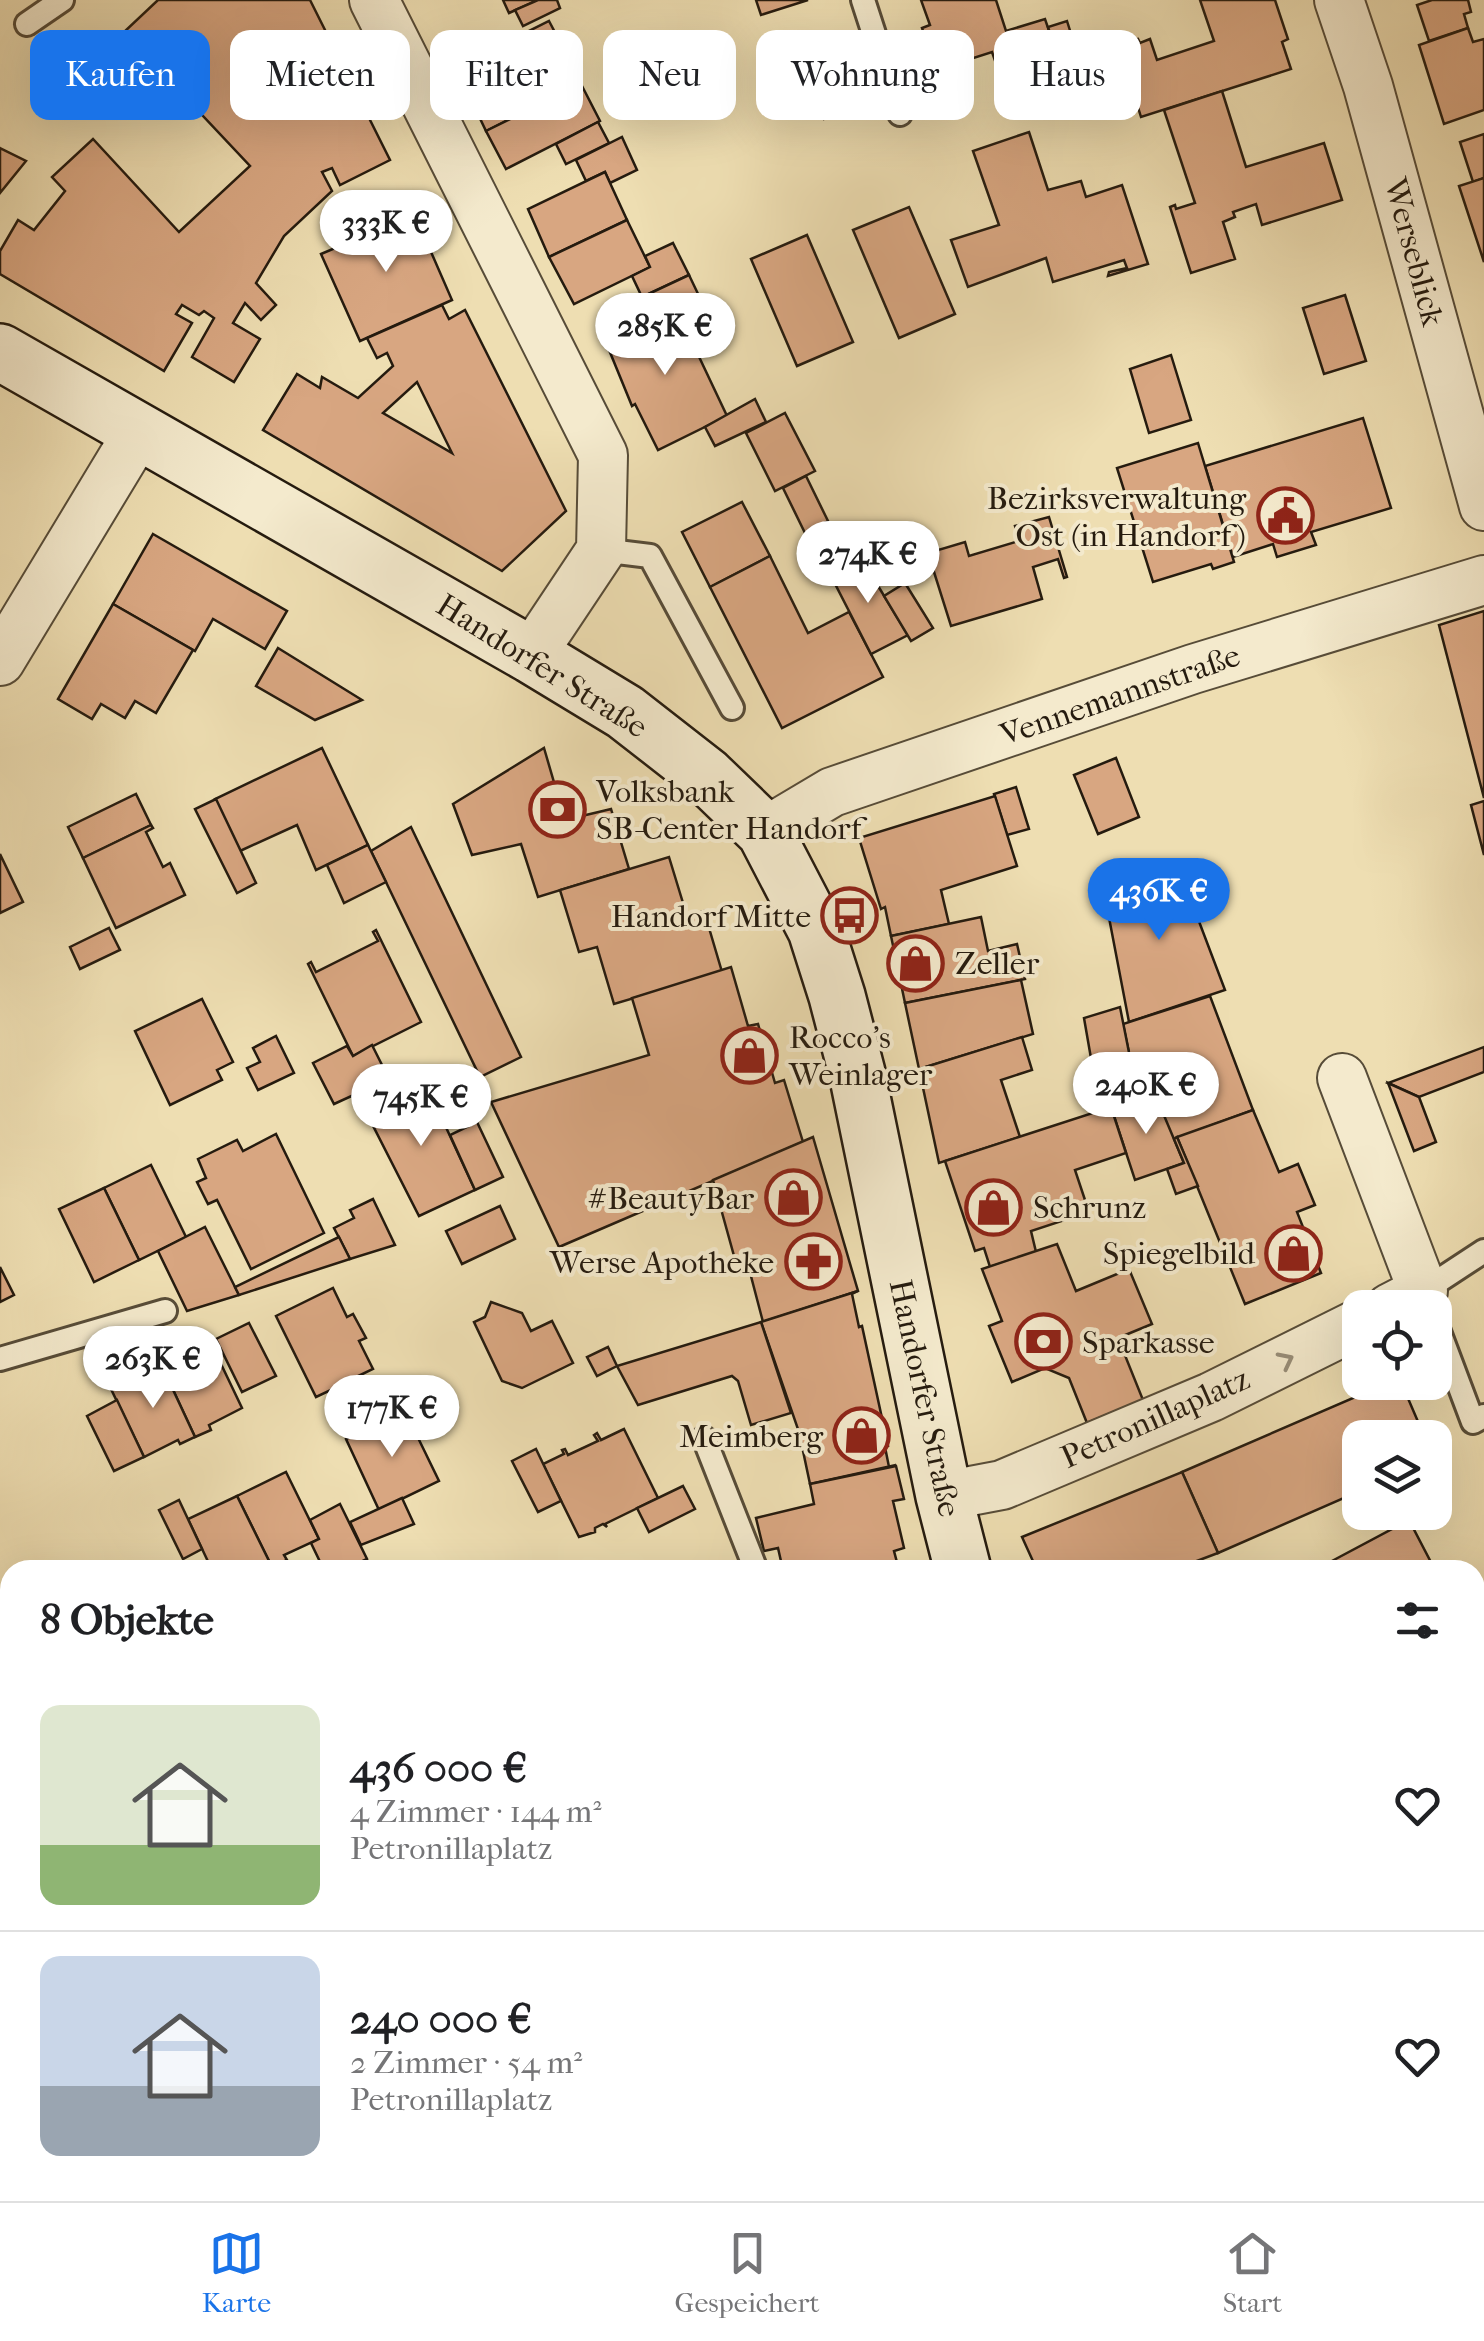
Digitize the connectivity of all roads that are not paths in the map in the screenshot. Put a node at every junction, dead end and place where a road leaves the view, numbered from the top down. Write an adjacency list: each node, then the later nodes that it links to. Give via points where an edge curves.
1 (62, 0): 5 (lane)
2 (374, 0): 10 (street, via 602,456)
3 (862, 0): 6 (lane)
4 (1340, 0): 9 (street, Werseblick)
5 (27, 24)
6 (872, 30)
7 (0, 352): 8 (street, Handorfer Straße)
8 (139, 431): 12 (street, Handorfer Straße); 13 (street)
9 (1484, 506)
10 (601, 550): 12 (street); 14 (lane, via 650,556)
11 (1484, 580): 15 (street, Vennemannstraße, via 1193,669 832,792)
12 (531, 654): 15 (street, Handorfer Straße, via 625,712)
13 (0, 661)
14 (732, 708)
15 (765, 832): 26 (street, Handorfer Straße, via 816,930 837,996)
16 (1342, 1078): 18 (street)
17 (1484, 1251): 19 (lane)
18 (1414, 1290)
19 (1439, 1290)
20 (165, 1311): 22 (lane)
21 (1342, 1331): 26 (street, Petronillaplatz, one-way to 21, via 1002,1484 1211,1398)
22 (0, 1359)
23 (1452, 1376): 24 (lane, via 1473,1422)
24 (1484, 1416)
25 (704, 1438): 27 (lane)
26 (944, 1496): 28 (street, Handorfer Straße)
27 (752, 1560)
28 (960, 1560)

